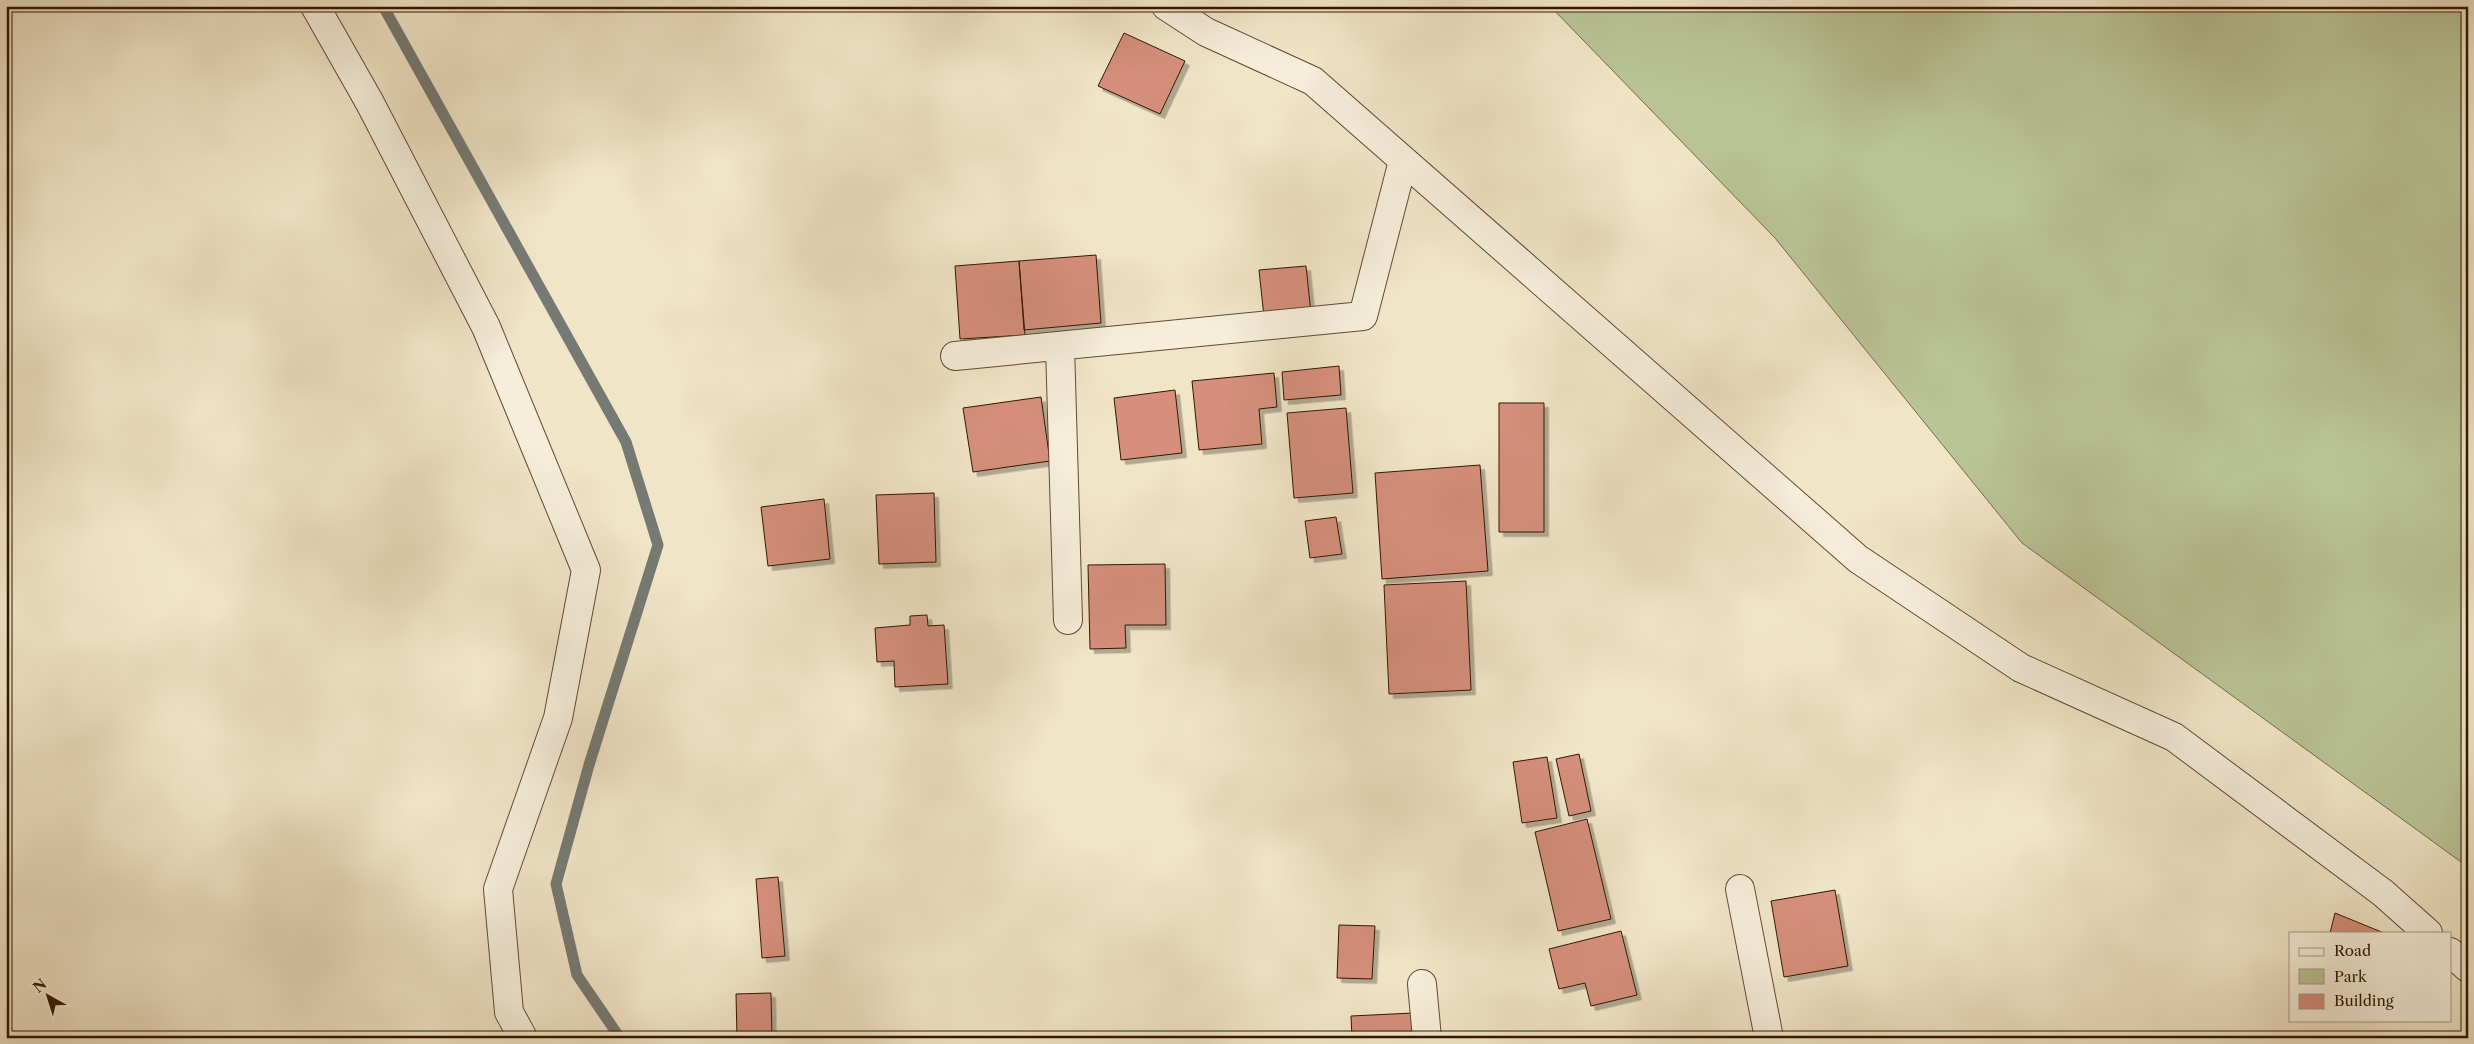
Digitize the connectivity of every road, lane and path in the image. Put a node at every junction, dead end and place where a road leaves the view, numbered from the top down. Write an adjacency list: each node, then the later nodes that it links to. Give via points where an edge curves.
1 (315, 6): 13 (street, via 486,327 586,570 558,718 498,890 509,1012)
2 (1166, 6): 3 (street)
3 (1206, 19): 4 (street, via 1313,81)
4 (1403, 160): 5 (street, via 1363,316); 9 (street, via 1858,559 2021,668 2174,737 2383,894)
5 (1060, 346): 6 (street); 7 (street)
6 (955, 356)
7 (1068, 620)
8 (1740, 889): 15 (street)
9 (2427, 932)
10 (2452, 954): 11 (street)
11 (2468, 968)
12 (1422, 984): 14 (street)
13 (523, 1038)
14 (1427, 1038)
15 (1770, 1038)

